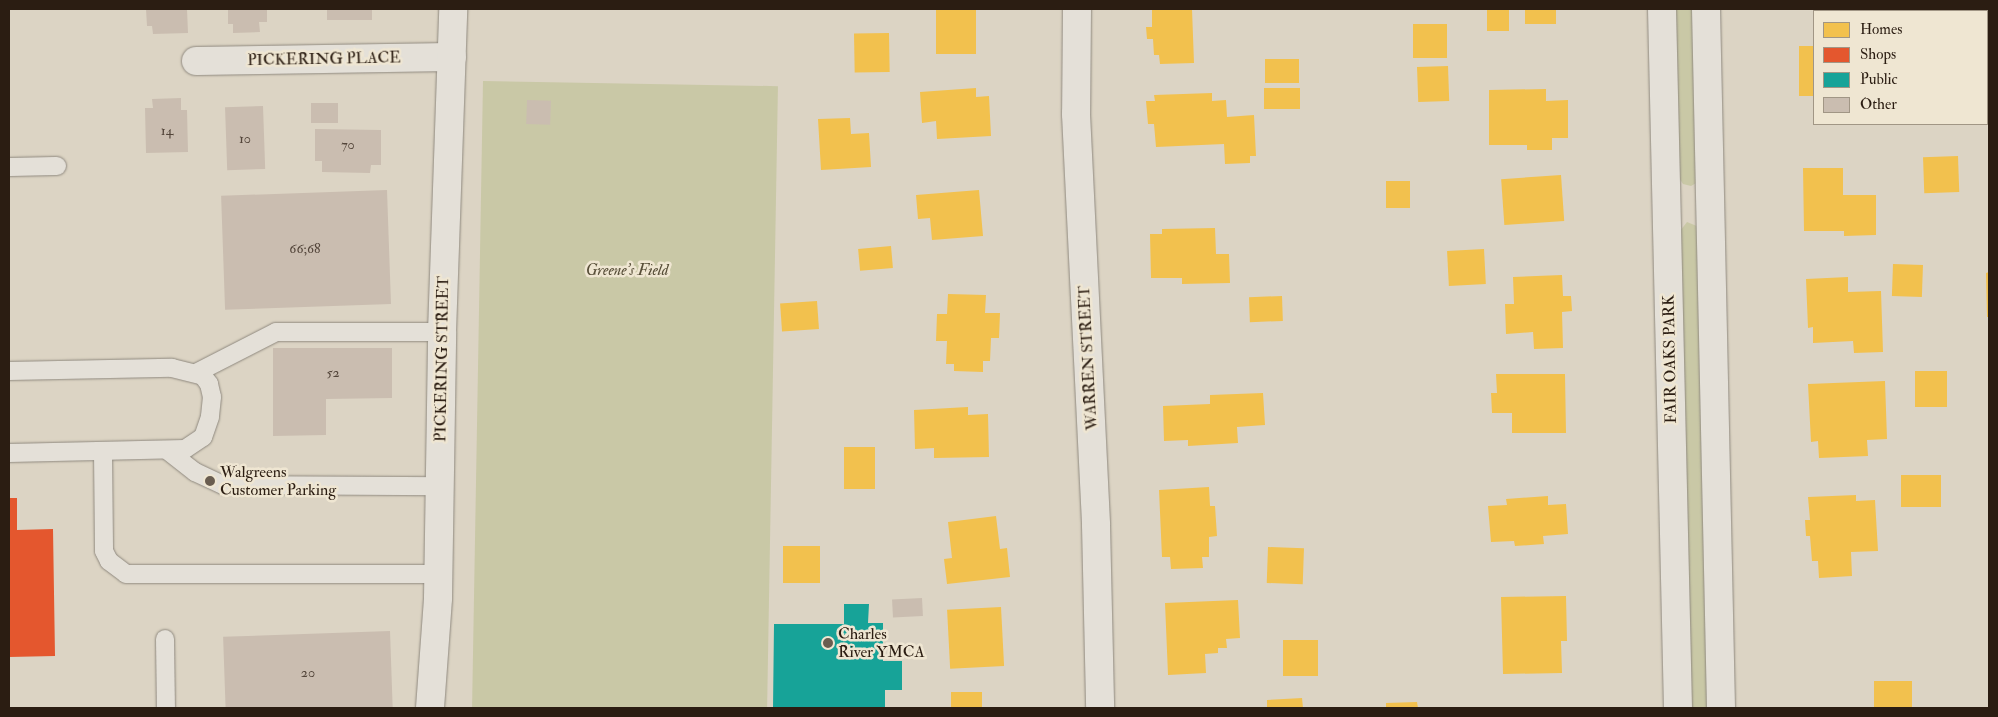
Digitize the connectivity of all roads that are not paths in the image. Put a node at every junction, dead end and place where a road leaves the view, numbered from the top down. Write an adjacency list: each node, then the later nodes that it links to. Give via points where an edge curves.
1 (453, 9): 5 (street, PICKERING STREET)
2 (1077, 9): 22 (street, WARREN STREET, via 1076,114 1096,525)
3 (1662, 9): 10 (street, FAIR OAKS PARK)
4 (1706, 9): 9 (street)
5 (452, 56): 6 (street, PICKERING PLACE); 11 (street, PICKERING STREET)
6 (196, 61)
7 (56, 166): 8 (lane)
8 (9, 167)
9 (1710, 203): 10 (street); 24 (street)
10 (1667, 204): 23 (street, FAIR OAKS PARK)
11 (442, 332): 13 (lane, via 276,332); 17 (street, PICKERING STREET)
12 (9, 371): 13 (lane, via 172,368)
13 (196, 373): 14 (lane, via 206,379 212,390 209,424 198,442)
14 (168, 451): 15 (lane); 17 (lane, via 195,472 223,485)
15 (103, 452): 16 (lane); 18 (lane, via 104,551 109,561 126,574)
16 (9, 453)
17 (440, 486): 18 (street, PICKERING STREET)
18 (438, 574): 21 (street, PICKERING STREET)
19 (165, 638): 20 (lane)
20 (166, 708)
21 (430, 708)
22 (1100, 708)
23 (1678, 708)
24 (1721, 708)

